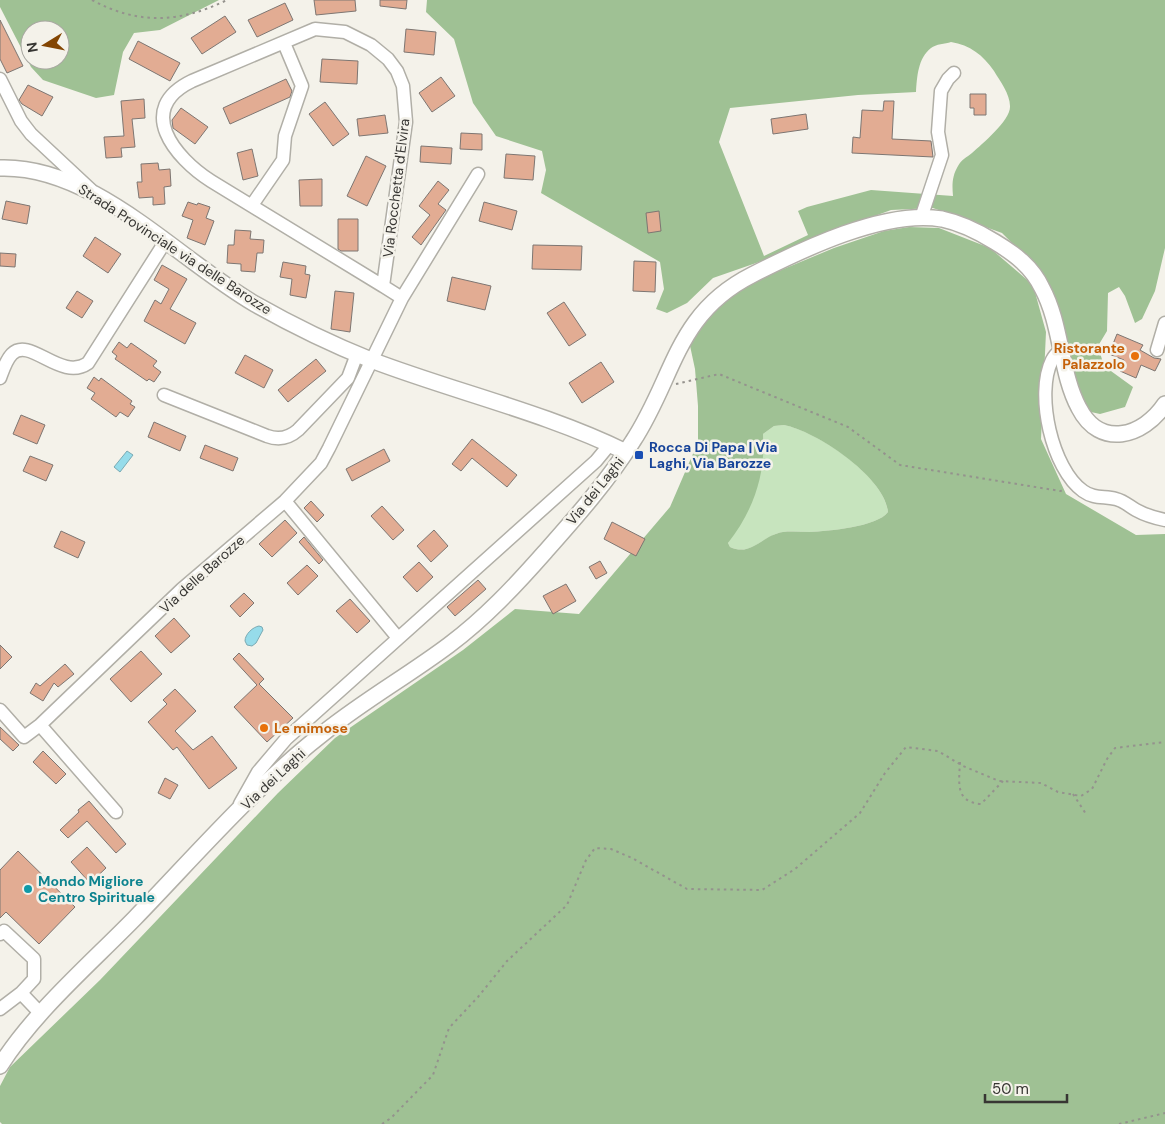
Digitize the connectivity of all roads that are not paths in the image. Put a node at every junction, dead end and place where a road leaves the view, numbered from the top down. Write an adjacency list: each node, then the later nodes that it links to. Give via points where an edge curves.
1 (284, 43): 7 (street, via 302,86 285,136 283,160); 7 (street, Via Rocchetta d'Elvira, via 177,89 169,99 164,115 169,140 191,165 206,178); 10 (street, Via Rocchetta d'Elvira, via 315,29 345,32 371,45 397,71 403,86 406,122)
2 (954, 73): 8 (street, via 941,91 938,132 942,155)
3 (0, 79): 6 (street, via 31,134)
4 (0, 168): 6 (main road, Strada Provinciale via delle Barozze, via 28,169 58,176)
5 (478, 174): 11 (street)
6 (95, 194): 9 (main road, Strada Provinciale via delle Barozze)
7 (252, 205): 10 (street, Via Rocchetta d'Elvira)
8 (921, 218): 13 (main road, Via dei Laghi, via 945,220 965,227 1006,249 1024,263 1048,299); 20 (main road, Via dei Laghi, via 882,223 845,234 733,286 709,305 675,354 662,388)
9 (165, 242): 15 (main road, Strada Provinciale via delle Barozze, via 253,302 304,331); 16 (street, via 88,363 80,368 71,368 29,350 20,350 10,356)
10 (383, 286): 11 (street, Via Rocchetta d'Elvira)
11 (402, 298): 15 (street)
12 (1165, 323): 14 (street)
13 (1062, 349): 18 (main road, Via dei Laghi, via 1076,404 1099,430 1118,434 1140,429); 22 (street, via 1052,360 1049,370 1047,414 1051,437 1064,469 1079,488 1093,497 1116,499 1143,514)
14 (1157, 350)
15 (364, 357): 17 (street, via 298,430 284,438 267,436); 19 (main road, Strada Provinciale via delle Barozze, via 501,402); 21 (street, Via delle Barozze, via 321,464)
16 (0, 378)
17 (164, 395)
18 (1165, 404)
19 (610, 444): 20 (main road, Strada Provinciale via delle Barozze); 23 (street, via 596,461)
20 (626, 452): 27 (main road, Via dei Laghi, via 569,524 493,609 448,646 312,742)
21 (285, 501): 23 (street); 25 (street, Via delle Barozze, via 182,589)
22 (1165, 520)
23 (398, 638): 27 (street, via 274,752)
24 (0, 710): 25 (street, Via delle Barozze, via 24,737)
25 (40, 725): 26 (street)
26 (116, 812)
27 (235, 815): 31 (main road, Via dei Laghi)
28 (0, 934): 29 (street, via 4,931 34,959 34,979)
29 (20, 993): 30 (street); 31 (street)
30 (0, 1009)
31 (41, 1014): 32 (main road, Via dei Laghi)
32 (2, 1060)

